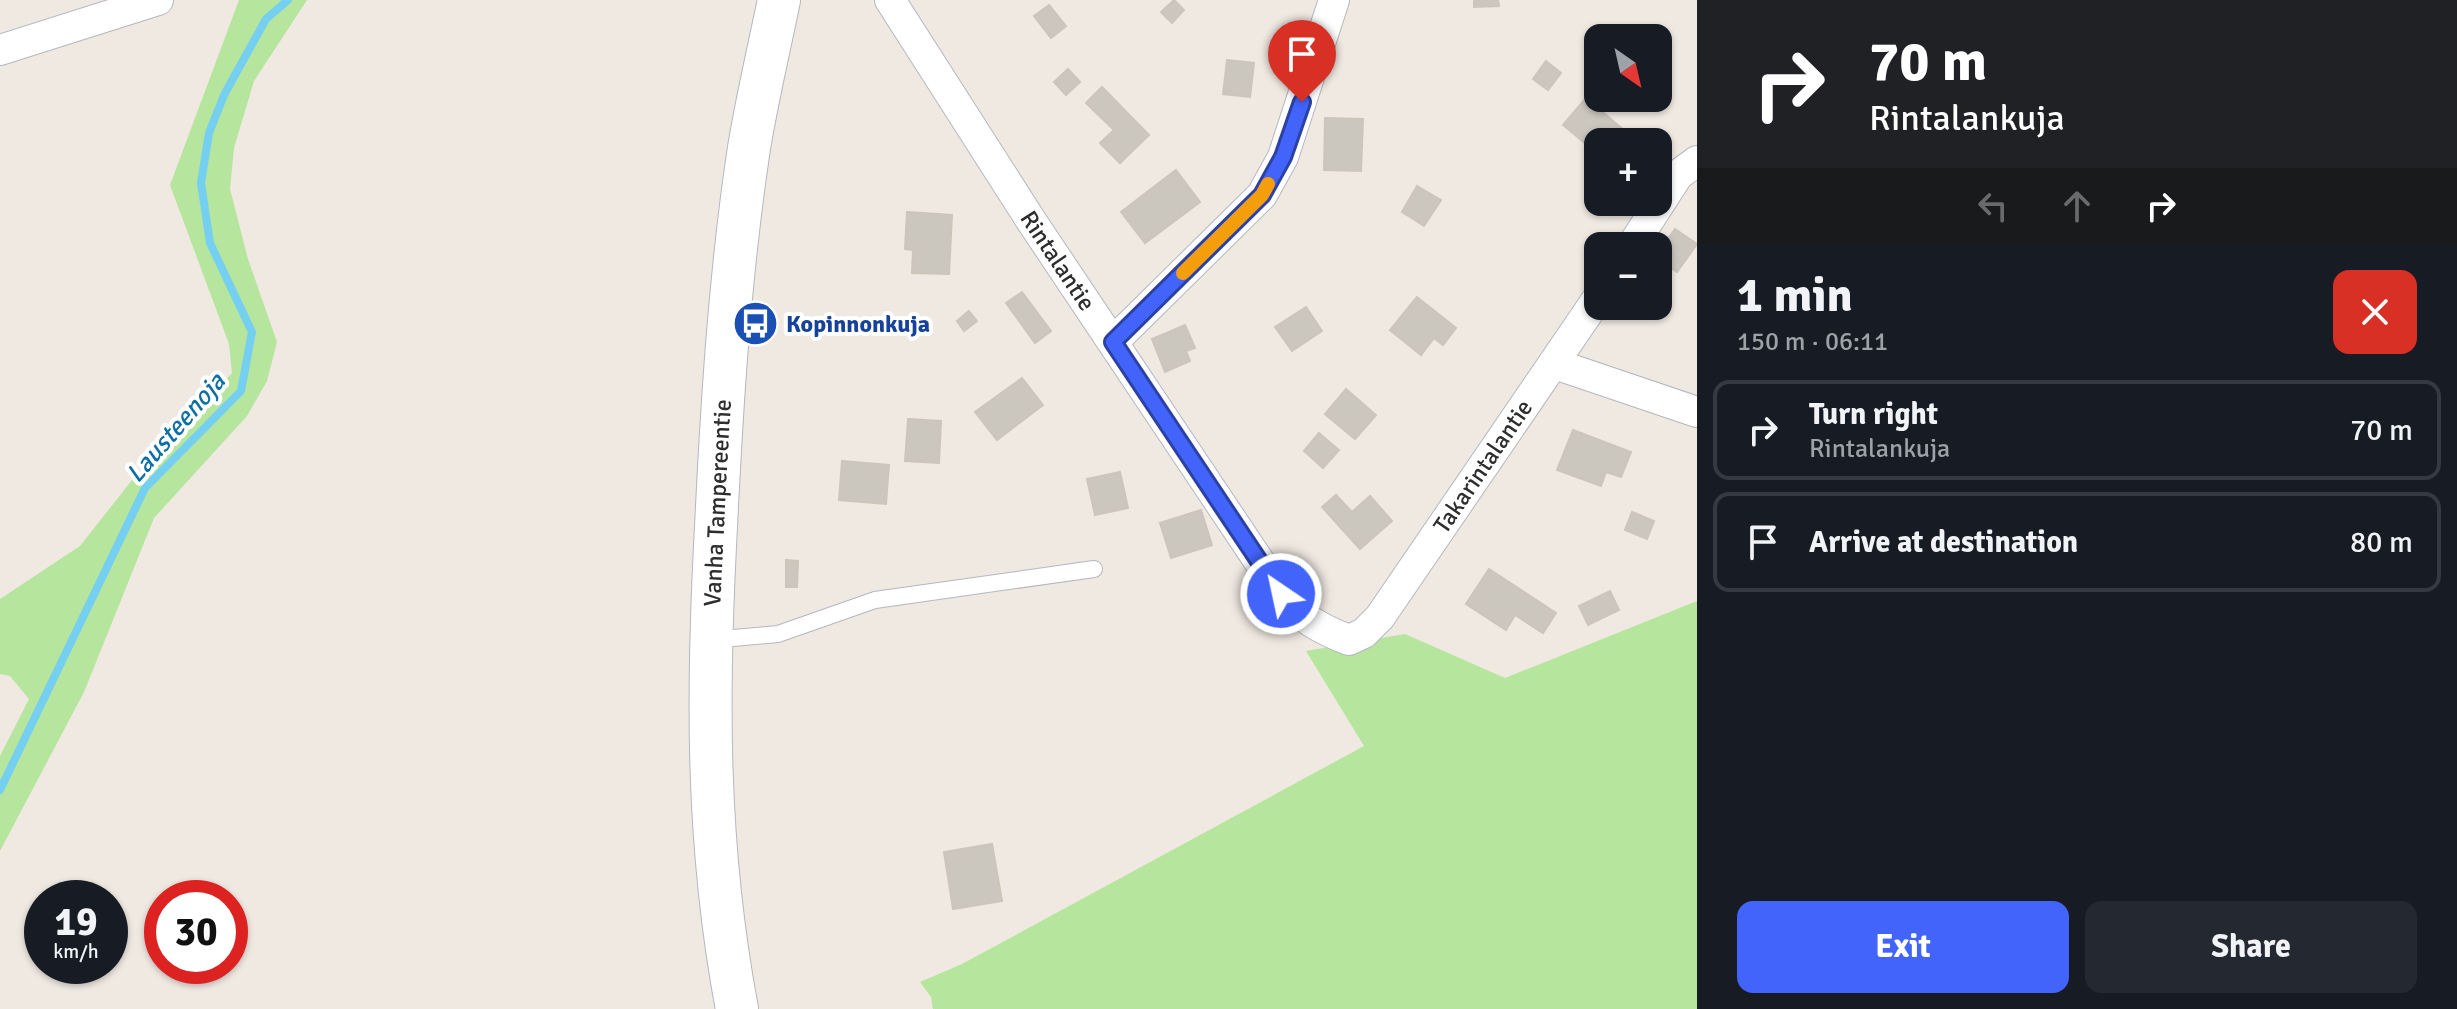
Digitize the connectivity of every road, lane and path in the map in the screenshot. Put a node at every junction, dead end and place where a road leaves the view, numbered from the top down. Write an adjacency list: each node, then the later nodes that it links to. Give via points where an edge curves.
1 (158, 0): 5 (street)
2 (779, 0): 14 (main road, Vanha Tampereentie, via 746,179 722,410)
3 (890, 0): 9 (street, Rintalantie)
4 (1334, 0): 9 (street, via 1283,157 1262,195)
5 (0, 50)
6 (1697, 161): 7 (street, via 1678,175)
7 (1641, 232)
8 (1584, 319): 10 (street, Takarintalantie)
9 (1113, 342): 13 (street, Rintalantie, via 1298,615 1349,640)
10 (1555, 364): 11 (street); 13 (street, Takarintalantie, via 1401,591)
11 (1697, 412)
12 (1094, 569): 14 (lane, via 875,600 778,634)
13 (1364, 633)
14 (711, 640): 15 (main road, Vanha Tampereentie, via 711,815 722,934)
15 (737, 1009)

